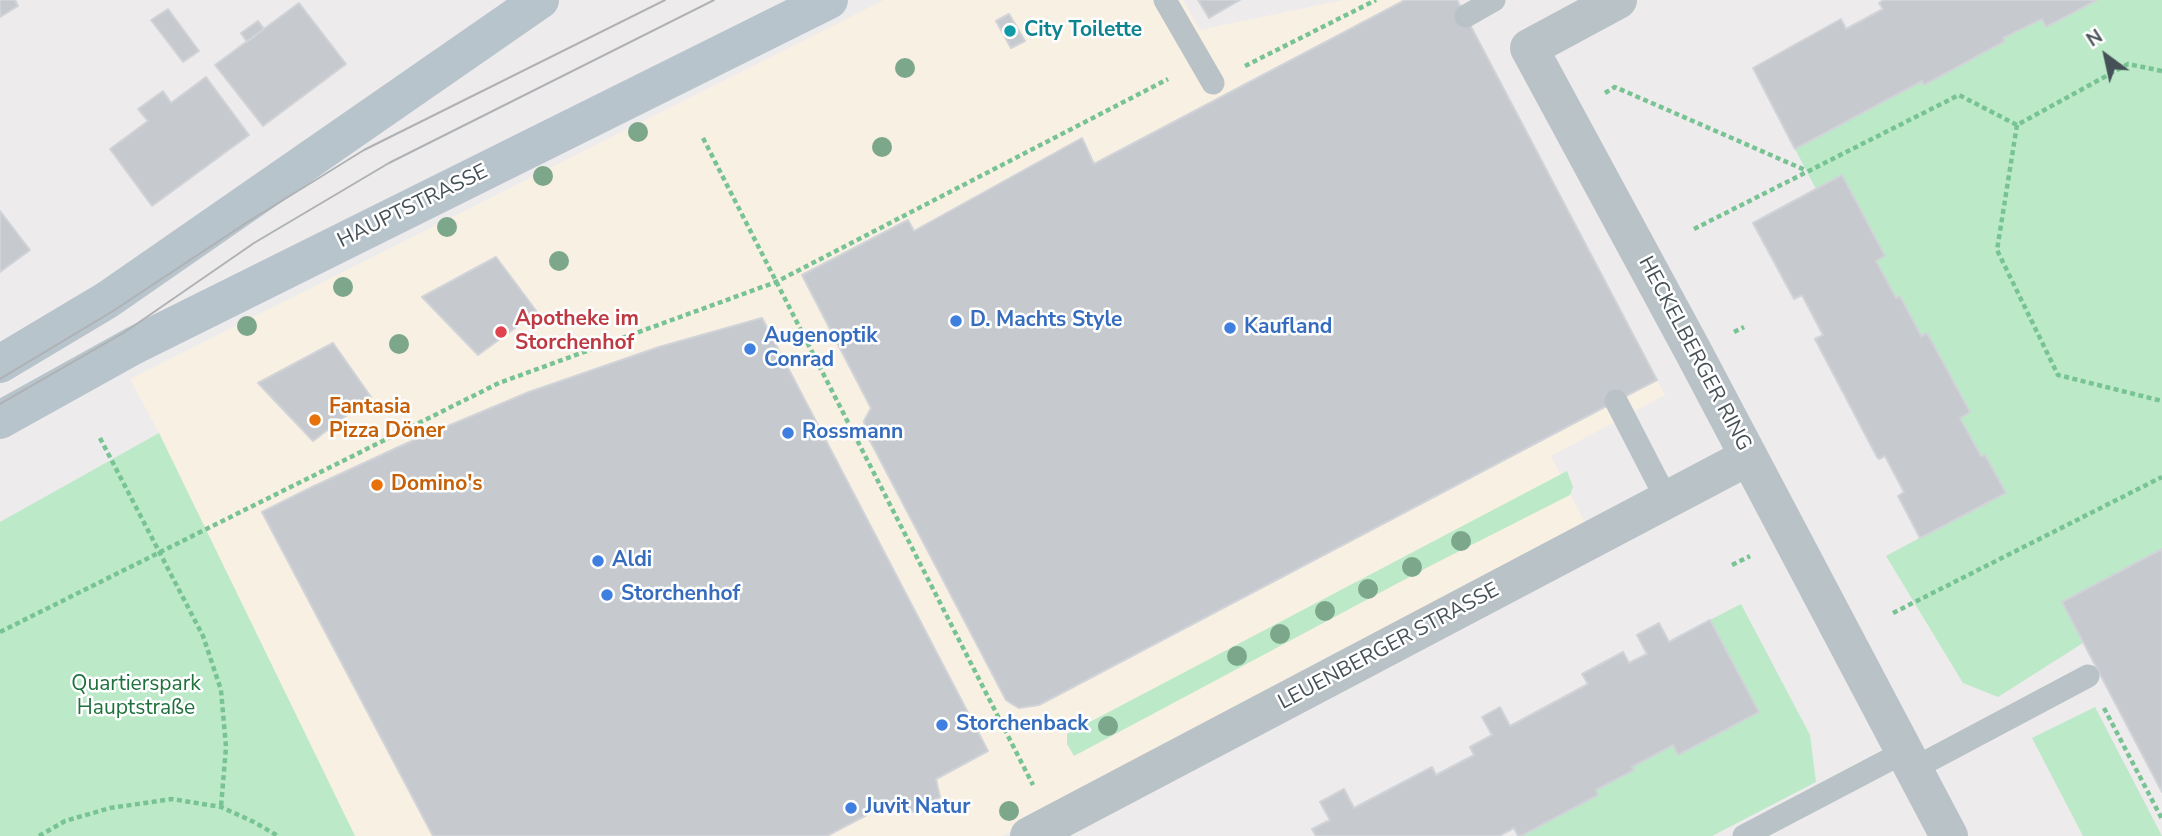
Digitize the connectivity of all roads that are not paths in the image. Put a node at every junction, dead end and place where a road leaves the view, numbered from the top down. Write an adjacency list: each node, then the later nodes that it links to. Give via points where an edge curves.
1 (540, 0): 8 (main road)
2 (829, 0): 9 (main road, HAUPTSTRASSE)
3 (1165, 0): 7 (lane)
4 (1494, 0): 6 (lane)
5 (1618, 0): 13 (street, HECKELBERGER RING, via 1529,48)
6 (1466, 16)
7 (1213, 83)
8 (107, 300): 9 (main road); 10 (main road)
9 (133, 346): 12 (main road, HAUPTSTRASSE)
10 (0, 365)
11 (1616, 401): 14 (lane)
12 (0, 420)
13 (1748, 457): 14 (street, LEUENBERGER STRASSE); 16 (street, HECKELBERGER RING)
14 (1667, 500): 17 (street, LEUENBERGER STRASSE)
15 (2088, 676): 16 (lane)
16 (1909, 760): 18 (lane); 19 (street, HECKELBERGER RING)
17 (1041, 830)
18 (1744, 836)
19 (1949, 836)

